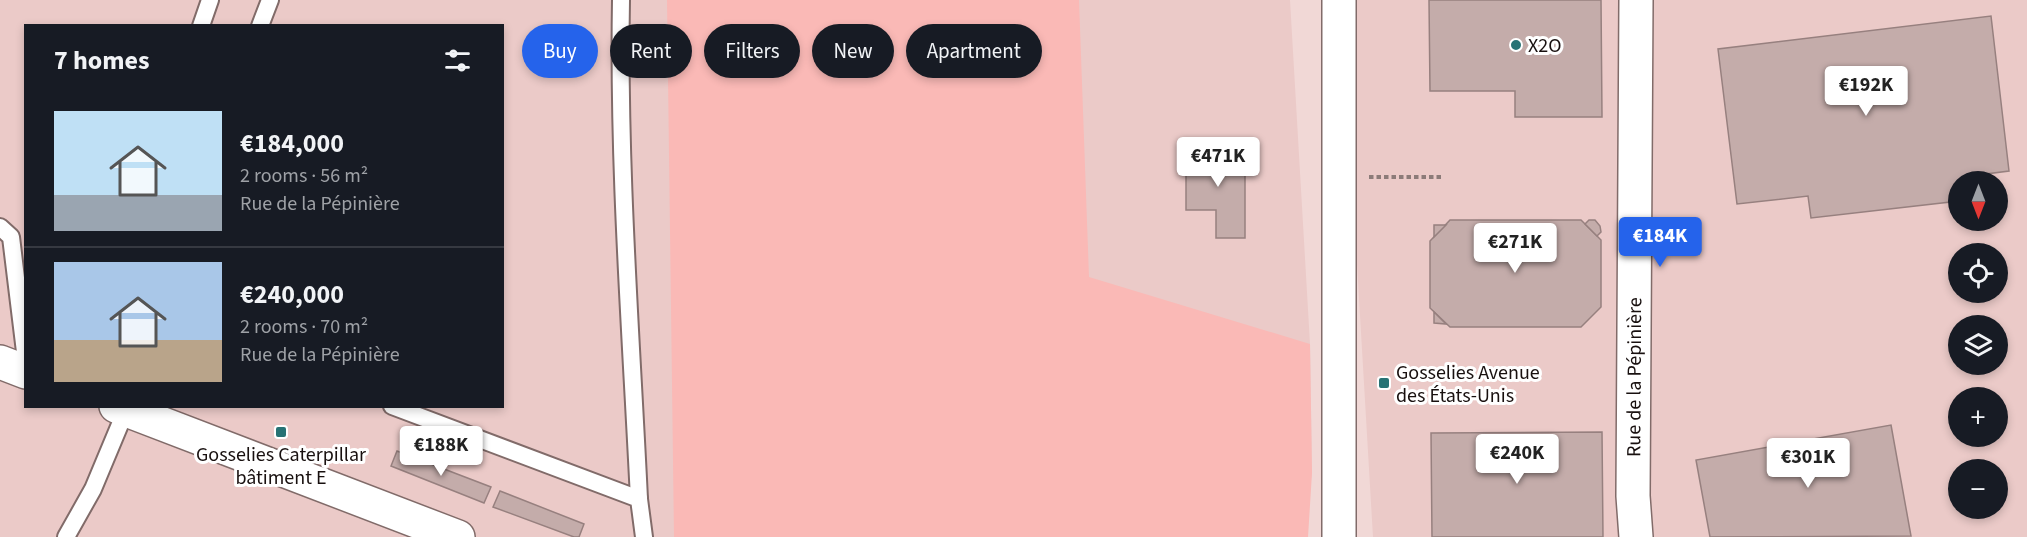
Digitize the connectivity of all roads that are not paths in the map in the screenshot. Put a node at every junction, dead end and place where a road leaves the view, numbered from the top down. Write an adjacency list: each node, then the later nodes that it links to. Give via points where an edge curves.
1 (210, 0): 6 (lane)
2 (270, 0): 7 (lane)
3 (621, 0): 14 (lane, via 623,183)
4 (1339, 0): 18 (street)
5 (1636, 0): 19 (street, Rue de la Pépinière)
6 (202, 24)
7 (261, 24)
8 (0, 227): 9 (lane, via 11,237)
9 (24, 344)
10 (0, 362): 11 (street)
11 (24, 371)
12 (121, 408): 15 (lane, via 93,489); 16 (street)
13 (397, 408): 14 (lane)
14 (639, 499): 17 (lane)
15 (66, 537)
16 (458, 537)
17 (644, 537)
18 (1339, 537)
19 (1636, 537)

